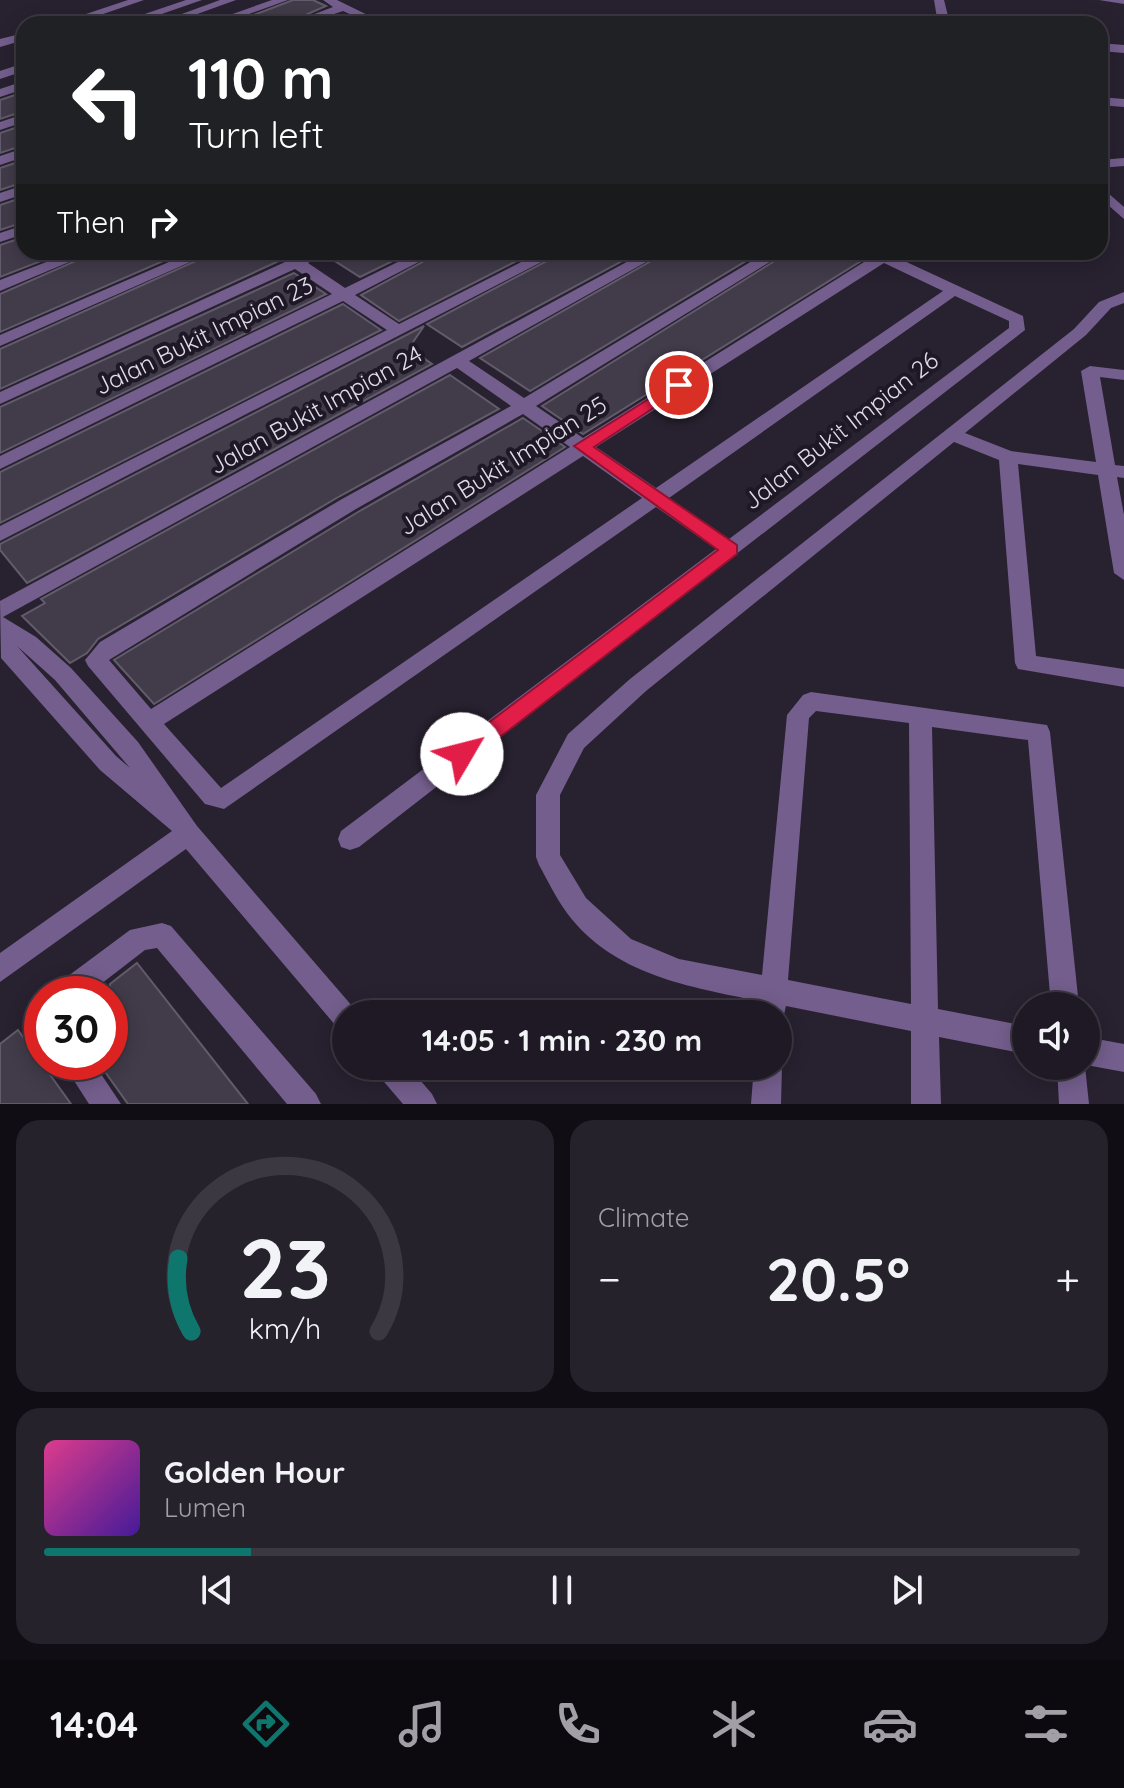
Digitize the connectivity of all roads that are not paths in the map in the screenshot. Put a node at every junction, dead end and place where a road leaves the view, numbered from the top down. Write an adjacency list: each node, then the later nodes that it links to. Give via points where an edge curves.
1 (139, 0): 9 (street)
2 (197, 0): 10 (street)
3 (231, 0): 11 (street)
4 (283, 0): 12 (street)
5 (328, 0): 8 (street)
6 (1104, 0): 7 (street)
7 (1124, 1)
8 (343, 7): 13 (street); 14 (street)
9 (88, 16)
10 (146, 16)
11 (182, 16)
12 (234, 16)
13 (317, 16)
14 (362, 16)
15 (1108, 198): 17 (street)
16 (1108, 201): 18 (street)
17 (1124, 215)
18 (1124, 231)
19 (65, 260): 30 (street)
20 (187, 260): 37 (street)
21 (292, 260): 29 (street)
22 (303, 260): 29 (street)
23 (414, 260): 32 (street, Jalan Bukit Impian 23)
24 (537, 260): 35 (street)
25 (641, 260): 38 (street, Jalan Bukit Impian 24)
26 (765, 260): 41 (street)
27 (869, 260): 43 (street, Jalan Bukit Impian 25)
28 (891, 260): 31 (street)
29 (297, 263): 32 (street); 40 (street)
30 (0, 286)
31 (954, 290): 47 (street); 49 (street, Jalan Bukit Impian 26, via 1017,319 1019,325)
32 (344, 294): 35 (street); 45 (street, Jalan Bukit Impian 23)
33 (1124, 297): 36 (street, via 1105,305)
34 (1124, 310): 36 (street)
35 (398, 330): 48 (street)
36 (1080, 332): 42 (street)
37 (0, 341)
38 (457, 360): 41 (street); 51 (street, Jalan Bukit Impian 24)
39 (1124, 375): 46 (street, via 1090,371)
40 (0, 399)
41 (524, 406): 43 (street); 56 (street, via 108,648 96,660)
42 (953, 435): 44 (street); 63 (street, via 638,685 576,741 548,795 548,857 577,906 622,948)
43 (583, 446): 47 (street); 56 (street, Jalan Bukit Impian 25)
44 (1008, 457): 46 (street); 54 (street, via 1026,663)
45 (0, 463)
46 (1115, 471): 50 (street)
47 (656, 497): 49 (street); 56 (street, via 224,799 213,797)
48 (0, 534)
49 (731, 550): 58 (street, Jalan Bukit Impian 26)
50 (1124, 573)
51 (0, 610)
52 (0, 624): 57 (street, via 63,674 130,749)
53 (0, 637): 57 (street, via 108,763)
54 (1124, 678)
55 (920, 716): 61 (street, via 1039,732); 64 (street, via 811,701 798,715); 66 (street)
56 (150, 721)
57 (188, 834): 59 (street); 62 (street)
58 (350, 839)
59 (0, 969)
60 (90, 976): 75 (street, via 139,939 162,935)
61 (1064, 992)
62 (332, 1000)
63 (760, 1000)
64 (772, 1000)
65 (792, 1006): 66 (street)
66 (925, 1021): 67 (street); 78 (street)
67 (1012, 1037)
68 (1100, 1054): 69 (street)
69 (1124, 1058)
70 (89, 1080): 74 (street)
71 (401, 1080): 76 (street)
72 (767, 1080): 77 (street)
73 (1072, 1080): 79 (street)
74 (106, 1104)
75 (306, 1104)
76 (422, 1104)
77 (766, 1104)
78 (926, 1104)
79 (1074, 1104)

